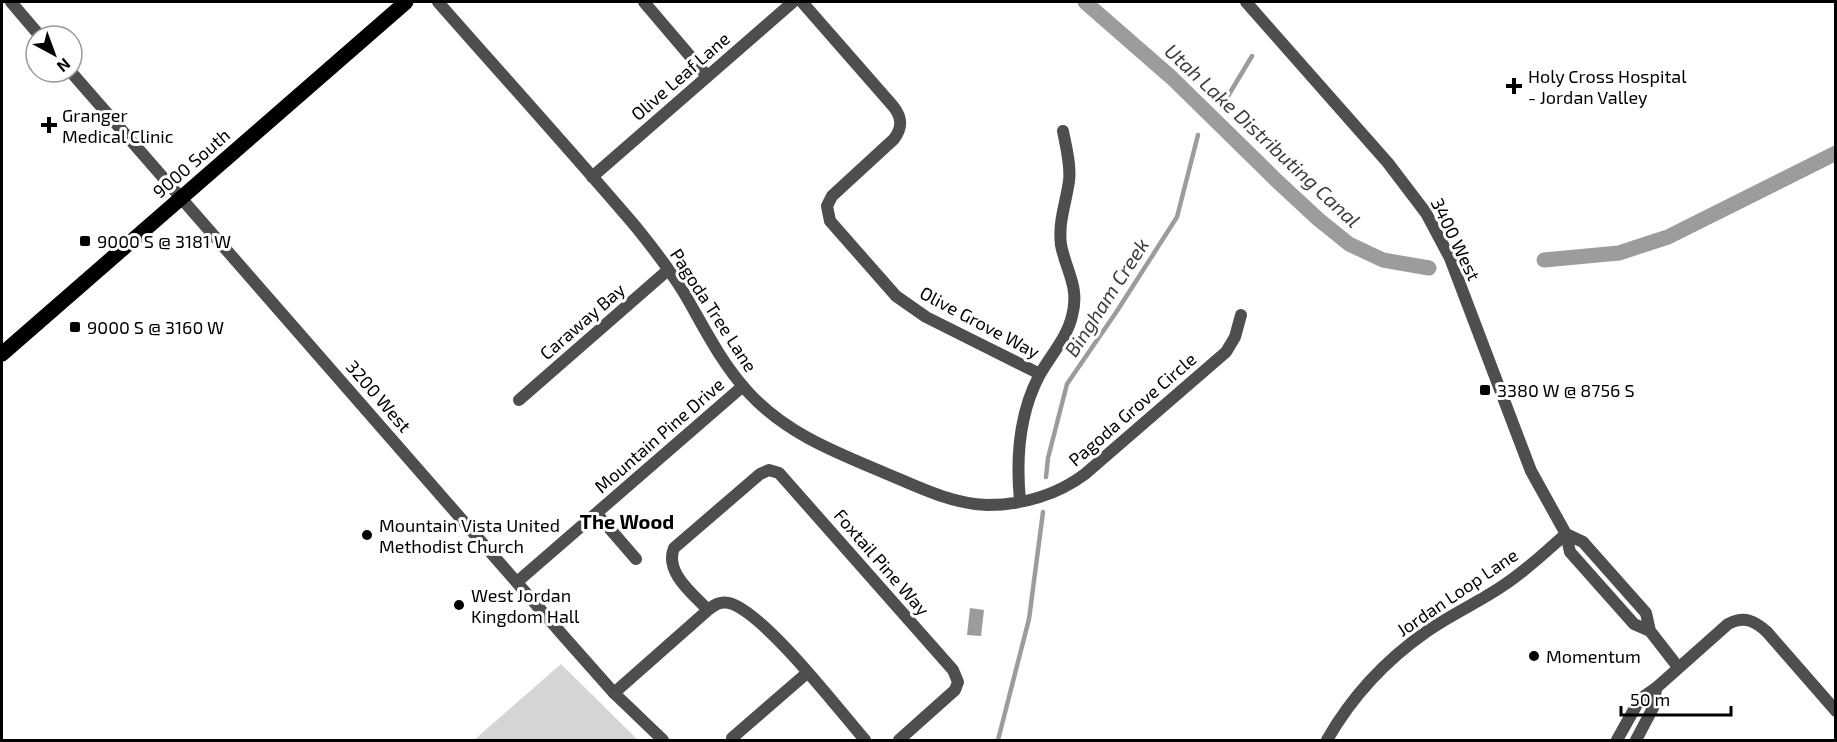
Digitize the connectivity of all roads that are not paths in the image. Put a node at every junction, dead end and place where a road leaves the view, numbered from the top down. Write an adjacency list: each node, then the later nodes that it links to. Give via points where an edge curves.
1 (10, 2): 8 (street)
2 (406, 2): 13 (main road, 9000 South)
3 (438, 2): 12 (street, Pagoda Tree Lane)
4 (644, 2): 9 (street)
5 (793, 2): 9 (street, Olive Leaf Lane)
6 (802, 2): 17 (street, Olive Grove Way, via 894,106 900,120 900,130 894,139 832,196 827,211 833,226 906,304)
7 (1246, 2): 22 (street, 3400 West, via 1388,163 1426,213 1450,258 1531,471)
8 (29, 24)
9 (707, 76): 12 (street, Olive Leaf Lane)
10 (82, 84): 13 (street, 3200 West)
11 (1063, 131): 17 (street, via 1070,173 1060,233 1074,284 1075,303 1067,330)
12 (592, 177): 14 (street, Pagoda Tree Lane)
13 (181, 198): 16 (main road, 9000 South); 24 (street, 3200 West)
14 (668, 270): 18 (street, Pagoda Tree Lane); 19 (street, Caraway Bay)
15 (1241, 315): 20 (street, Pagoda Grove Circle, via 1226,352 1085,474 1052,493)
16 (2, 354)
17 (1040, 374): 20 (street, via 1023,421)
18 (743, 386): 20 (street, Pagoda Tree Lane, via 773,415 813,442 936,494 976,504); 21 (street, Mountain Pine Drive)
19 (519, 400)
20 (1020, 501)
21 (597, 514): 23 (street); 24 (street, Mountain Pine Drive)
22 (1566, 534): 26 (street, 3400 West, via 1583,543 1646,613 1650,631); 35 (street, Jordan Loop Lane, via 1502,586 1426,632 1401,652 1360,694)
23 (636, 559)
24 (517, 582): 29 (street, 3200 West)
25 (708, 610): 27 (street, via 720,602 736,606 768,630); 29 (street); 34 (street, Foxtail Pine Way, via 674,571 670,559 677,543 760,474 774,470 953,670 958,682 952,694)
26 (1678, 667): 28 (street); 30 (street, via 1728,624 1746,619 1767,632)
27 (807, 673): 31 (street); 33 (street)
28 (1656, 688): 36 (street, via 1640,699); 37 (street, via 1654,706)
29 (614, 693): 32 (street, 3200 West)
30 (1836, 711)
31 (732, 738)
32 (663, 741)
33 (866, 741)
34 (898, 741)
35 (1328, 741)
36 (1617, 741)
37 (1636, 741)

